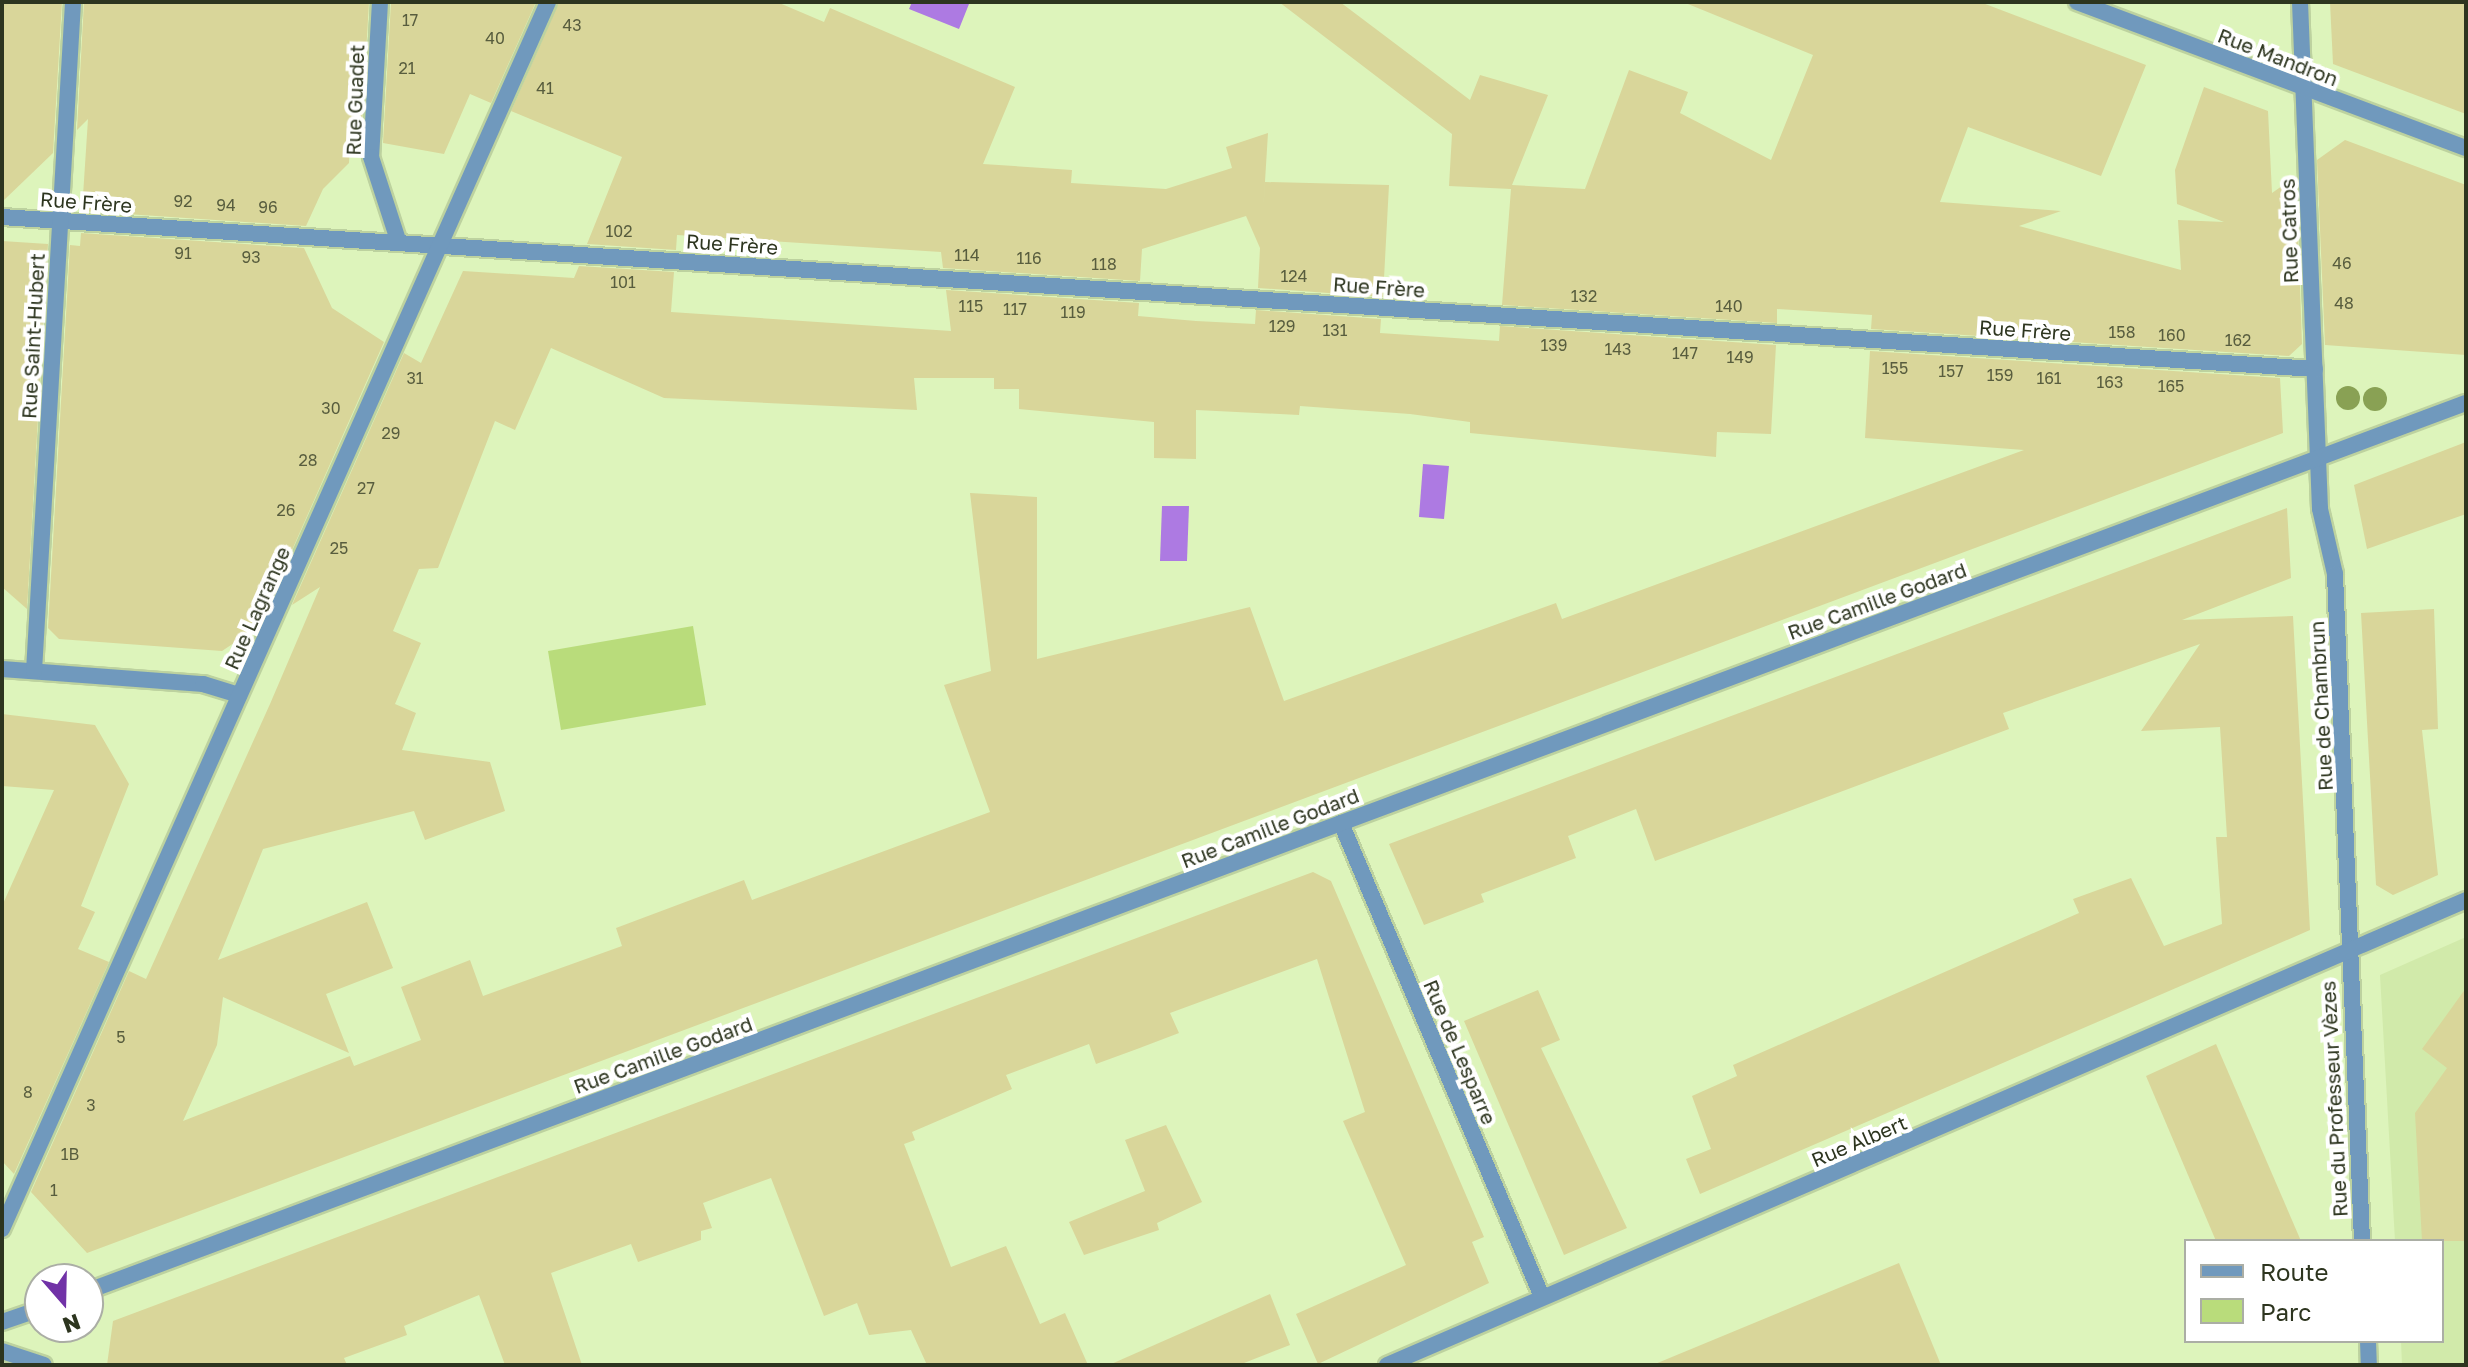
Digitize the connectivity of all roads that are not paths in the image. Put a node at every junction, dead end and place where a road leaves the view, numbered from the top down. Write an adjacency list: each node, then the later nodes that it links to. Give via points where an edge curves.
1 (73, 2): 9 (street, Rue Saint-Hubert)
2 (380, 2): 10 (street, Rue Guadet, via 371,157)
3 (548, 2): 11 (street, Rue Lagrange)
4 (2077, 2): 6 (street, Rue Mandron)
5 (2300, 2): 6 (street, Rue Catros)
6 (2304, 88): 7 (street, Rue Mandron); 12 (street, Rue Catros)
7 (2466, 148)
8 (2, 217): 9 (street, Rue Frère)
9 (59, 221): 10 (street, Rue Frère); 16 (street, Rue Saint-Hubert)
10 (399, 243): 11 (street, Rue Frère)
11 (440, 243): 12 (street, Rue Frère); 17 (street, Rue Lagrange)
12 (2315, 369): 14 (street, Rue Catros)
13 (2466, 403): 14 (street, Rue Camille Godard)
14 (2318, 458): 18 (street, Rue Camille Godard); 20 (street, Rue de Chambrun, via 2335,574)
15 (2, 669): 16 (street)
16 (34, 671): 17 (street, via 203,684)
17 (239, 695): 21 (street, Rue Lagrange)
18 (1341, 823): 23 (street, Rue Camille Godard); 24 (street, Rue de Lesparre)
19 (2466, 900): 20 (street, Rue Albert)
20 (2346, 954): 22 (street, Rue du Professeur Vèzes); 24 (street, Rue Albert)
21 (2, 1229)
22 (2362, 1239)
23 (104, 1285)
24 (1542, 1297): 30 (street, Rue Albert)
25 (24, 1314): 26 (street)
26 (2, 1322)
27 (2368, 1343): 31 (street)
28 (2, 1351): 29 (street)
29 (44, 1365)
30 (1387, 1365)
31 (2369, 1365)

